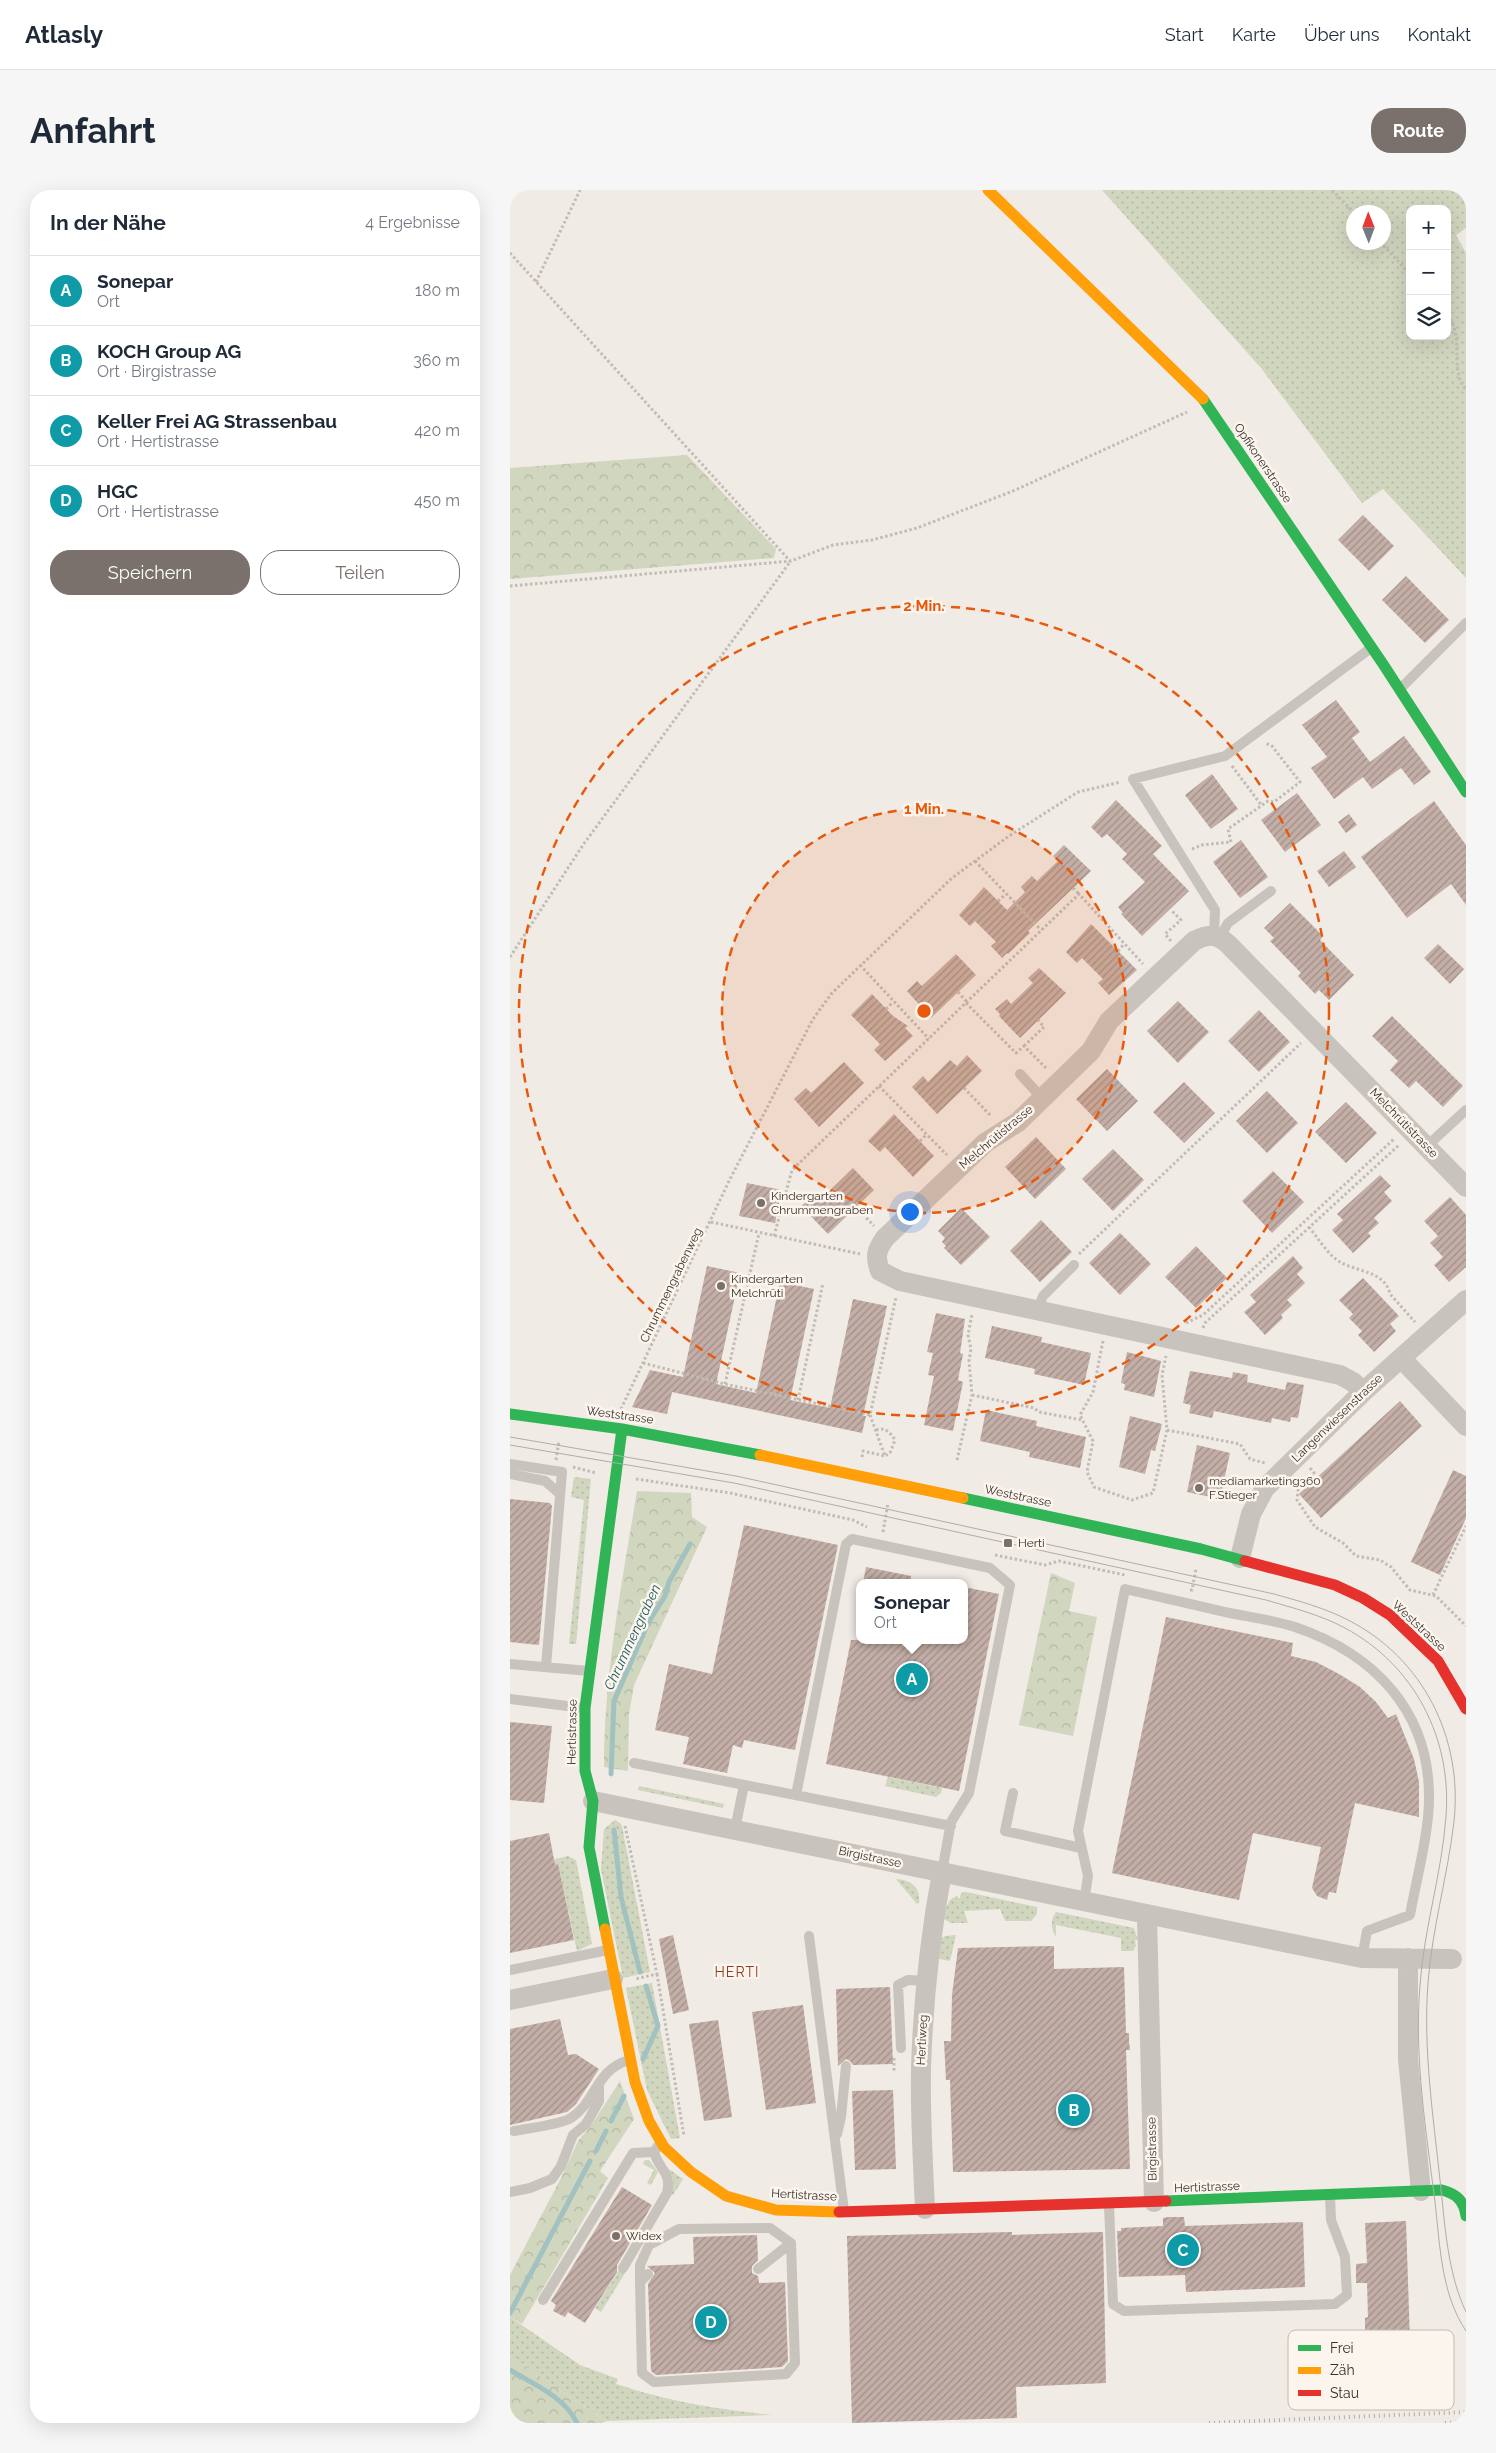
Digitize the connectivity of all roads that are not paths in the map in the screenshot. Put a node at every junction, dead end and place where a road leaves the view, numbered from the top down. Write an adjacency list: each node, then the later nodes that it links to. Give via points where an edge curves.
1 (988, 190): 3 (street, Opfikonerstrasse, via 1204,400)
2 (1466, 623): 4 (lane)
3 (1372, 647): 4 (street, Opfikonerstrasse); 7 (lane, via 1225,756 1133,779 1215,910)
4 (1399, 690): 5 (street, Opfikonerstrasse)
5 (1463, 783)
6 (1271, 891): 7 (lane, via 1228,923)
7 (1217, 936): 9 (street, Melchrütistrasse, via 1207,935 1194,941 1109,1021 1091,1050); 11 (street, Melchrütistrasse)
8 (1020, 1074): 9 (lane)
9 (1042, 1098): 15 (street, Melchrütistrasse, via 1018,1122 985,1143 885,1238 877,1248 876,1258 880,1271 900,1281)
10 (1466, 1110): 11 (lane)
11 (1427, 1146): 12 (street, Melchrütistrasse)
12 (1466, 1187)
13 (1074, 1265): 15 (lane, via 1042,1296)
14 (1466, 1300): 16 (street, Langenwiesenstrasse)
15 (1038, 1311): 17 (street, via 1340,1376)
16 (1401, 1358): 17 (street, Langenwiesenstrasse); 19 (street)
17 (1363, 1392): 24 (street, Langenwiesenstrasse, via 1265,1488 1250,1514)
18 (510, 1414): 20 (street, Weststrasse)
19 (1466, 1426)
20 (622, 1429): 24 (street, Weststrasse, via 745,1452); 27 (street, Hertistrasse)
21 (510, 1464): 23 (lane, via 562,1472)
22 (510, 1474): 23 (lane, via 545,1481)
23 (560, 1494): 26 (lane)
24 (1240, 1558): 30 (street, Weststrasse, via 1335,1585 1390,1615 1438,1661)
25 (510, 1664): 26 (lane)
26 (546, 1667): 27 (lane)
27 (588, 1671): 29 (street, Hertistrasse)
28 (510, 1699): 29 (lane)
29 (585, 1708): 35 (street, Hertistrasse, via 585,1771)
30 (1466, 1710)
31 (634, 1763): 32 (lane)
32 (744, 1785): 34 (lane); 37 (lane)
33 (1013, 1793): 38 (lane, via 1005,1831)
34 (796, 1795): 36 (lane); 36 (lane, via 846,1544 852,1539 990,1568 1010,1585 969,1793)
35 (593, 1801): 37 (street, Birgistrasse); 43 (street, Hertistrasse, via 589,1847)
36 (951, 1826): 39 (lane)
37 (735, 1829): 39 (street, Birgistrasse)
38 (1081, 1848): 40 (lane, via 1088,1876); 44 (lane, via 1078,1832 1125,1589 1293,1627 1321,1637 1368,1665 1390,1686 1420,1737 1427,1766 1429,1800 1410,1915 1366,1931)
39 (942, 1872): 40 (street, Birgistrasse); 49 (street, Hertiweg)
40 (1084, 1902): 41 (street, Birgistrasse)
41 (1147, 1916): 44 (street, Birgistrasse); 62 (street, Birgistrasse)
42 (809, 1936): 56 (lane)
43 (608, 1950): 47 (lane); 48 (street, Hertistrasse)
44 (1362, 1958): 45 (street, Birgistrasse)
45 (1408, 1958): 46 (street, Birgistrasse); 59 (street, via 1408,2059)
46 (1452, 1960)
47 (510, 1970)
48 (623, 1979): 50 (street); 52 (street, Hertistrasse)
49 (926, 1981): 51 (lane, via 908,1980 898,1985); 64 (street, Hertiweg, via 921,2070)
50 (510, 2000)
51 (901, 2048)
52 (630, 2060): 54 (lane, via 611,2068); 57 (street, Hertistrasse, via 634,2082 649,2121)
53 (846, 2066): 56 (lane, via 841,2117)
54 (599, 2083): 55 (lane, via 582,2110 569,2120); 60 (lane, via 599,2101 586,2124 573,2135 552,2180)
55 (514, 2131)
56 (835, 2140): 66 (lane)
57 (661, 2141): 58 (lane); 65 (street, Hertistrasse, via 690,2172 726,2196)
58 (654, 2152): 70 (lane, via 657,2163 670,2182 667,2193); 74 (lane, via 633,2153)
59 (1421, 2191): 61 (street, Hertistrasse); 67 (street, Hertistrasse, via 1453,2192 1462,2199)
60 (510, 2192)
61 (1330, 2196): 62 (street, Hertistrasse); 63 (lane, via 1331,2220 1345,2257 1346,2295 1335,2304 1124,2311 1113,2304)
62 (1154, 2202): 63 (street, Hertistrasse)
63 (1109, 2204): 64 (street, Hertistrasse)
64 (925, 2209): 66 (street, Hertistrasse)
65 (776, 2210): 66 (street, Hertistrasse); 68 (lane)
66 (844, 2212)
67 (1466, 2216)
68 (770, 2228): 69 (lane); 73 (lane, via 680,2229 649,2245 640,2266)
69 (791, 2243): 71 (lane); 73 (lane, via 795,2363 786,2374 654,2382 642,2373)
70 (623, 2268)
71 (758, 2269)
72 (648, 2274): 73 (lane)
73 (640, 2282)
74 (543, 2300)

